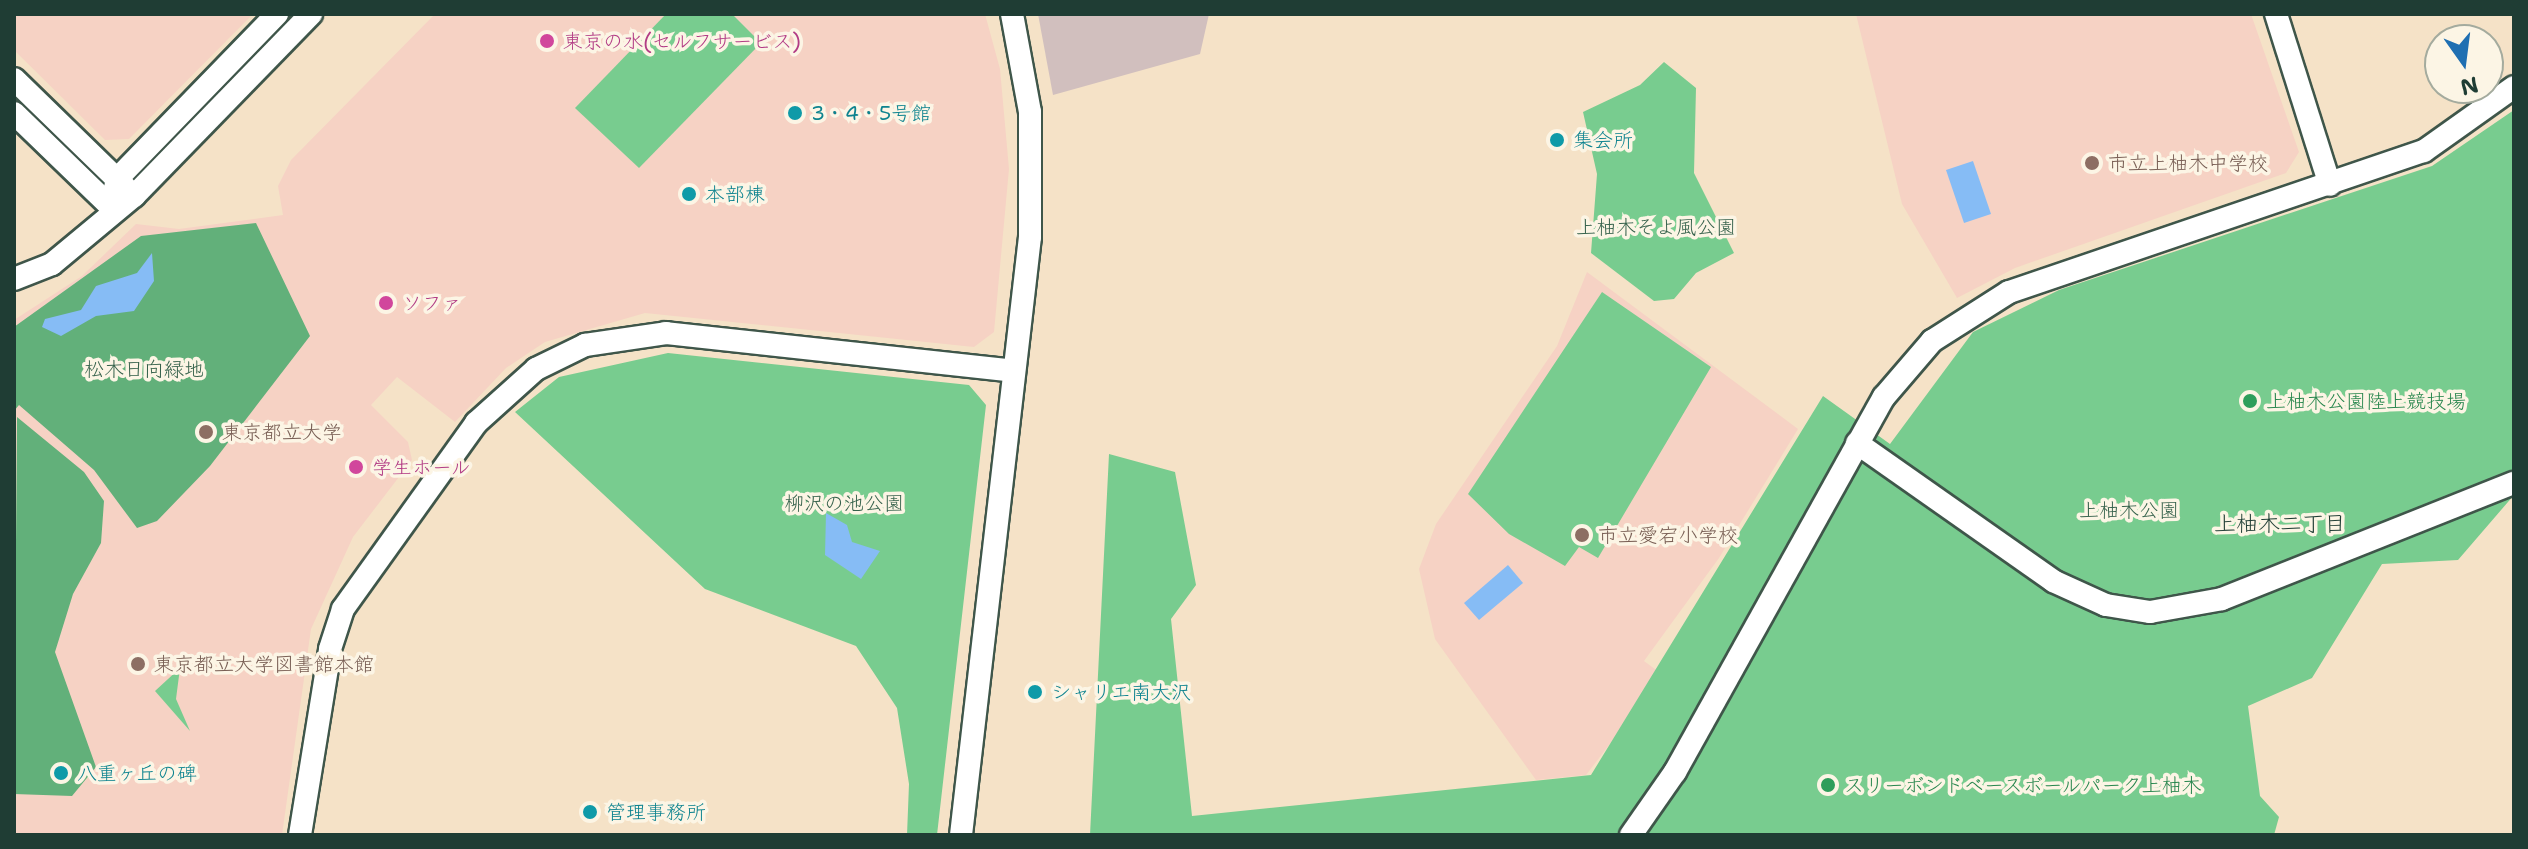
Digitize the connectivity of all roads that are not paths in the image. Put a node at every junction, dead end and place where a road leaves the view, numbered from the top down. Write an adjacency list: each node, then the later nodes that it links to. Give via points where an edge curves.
1 (277, 14): 8 (street)
2 (311, 14): 10 (street)
3 (1012, 14): 13 (street, via 1034,173)
4 (2276, 14): 9 (street)
5 (14, 79): 8 (street)
6 (2514, 87): 9 (street, via 2424,151)
7 (14, 113): 11 (street)
8 (117, 179): 10 (street); 11 (street)
9 (2330, 185): 14 (street, via 1997,297 1913,360)
10 (134, 196): 11 (street)
11 (111, 207): 12 (street, via 52,264)
12 (14, 279)
13 (1014, 371): 16 (street, via 636,334 553,359 476,423 343,609 330,649); 17 (street)
14 (1857, 443): 15 (street, via 2053,581 2106,605 2150,612 2235,594); 18 (street, via 1675,772)
15 (2514, 483)
16 (300, 835)
17 (961, 835)
18 (1631, 835)

